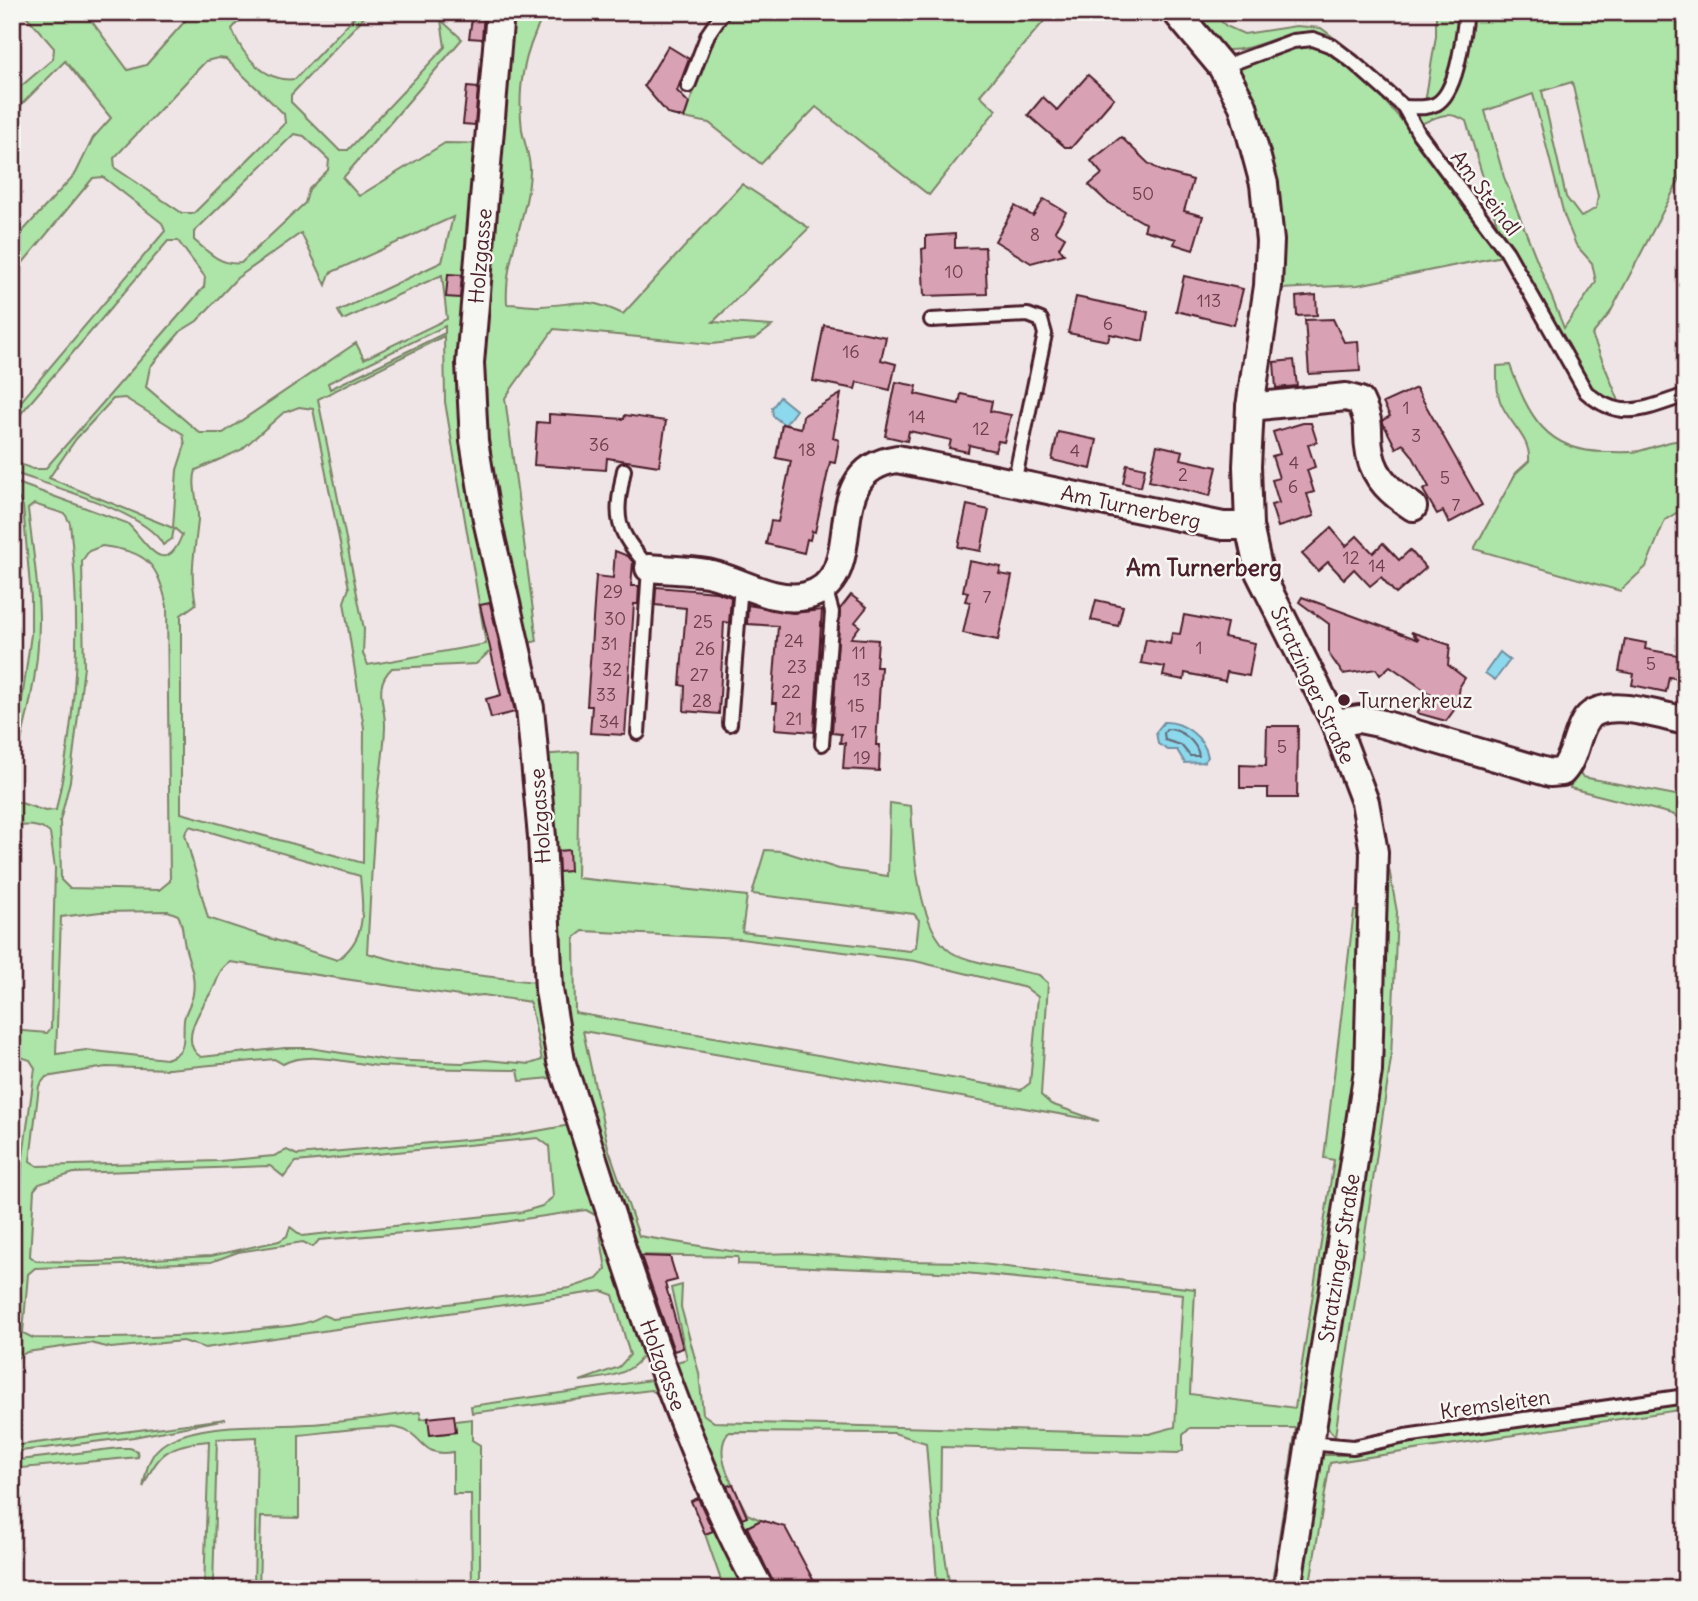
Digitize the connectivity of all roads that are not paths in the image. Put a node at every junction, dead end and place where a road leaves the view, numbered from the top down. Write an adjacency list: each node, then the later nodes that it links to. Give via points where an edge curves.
1 (500, 12): 25 (street, Holzgasse, via 470,363 474,441 530,708 555,1029 561,1061 659,1364)
2 (723, 12): 6 (lane, via 708,34)
3 (1176, 12): 5 (street, Stratzinger Straße)
4 (1466, 12): 7 (lane, via 1459,57 1446,94 1427,107)
5 (1222, 67): 7 (lane, Am Steindl, via 1293,41 1313,39 1332,46); 10 (street, Stratzinger Straße, via 1243,106 1255,145 1270,241)
6 (688, 86)
7 (1404, 107): 9 (lane, Am Steindl, via 1507,252 1586,392 1601,405 1620,412 1642,410)
8 (931, 320): 12 (lane, via 1028,315 1041,320 1045,334)
9 (1686, 395)
10 (1250, 407): 13 (street, via 1346,397 1360,401 1370,423 1370,454 1387,489); 14 (street, Stratzinger Straße)
11 (624, 470): 15 (lane, via 617,506 619,529)
12 (1014, 483): 14 (street, Am Turnerberg, via 1223,526); 17 (street, Am Turnerberg, via 897,459 867,468 852,495 838,570)
13 (1413, 507)
14 (1248, 526): 19 (street, Stratzinger Straße, via 1259,572)
15 (649, 568): 16 (street, via 708,573); 21 (lane)
16 (741, 584): 17 (street, via 780,596 804,597); 20 (lane)
17 (825, 587): 22 (lane, via 832,612)
18 (1686, 721): 19 (street, via 1618,707 1598,709 1584,721 1569,764 1562,772 1550,773 1379,723 1359,719)
19 (1335, 723): 24 (street, Stratzinger Straße, via 1364,802 1374,852 1375,909 1368,1071)
20 (730, 724)
21 (638, 733)
22 (822, 744)
23 (1686, 1396): 24 (lane, Kremsleiten, via 1353,1447)
24 (1310, 1443): 26 (street, Stratzinger Straße)
25 (760, 1589)
26 (1287, 1589)

